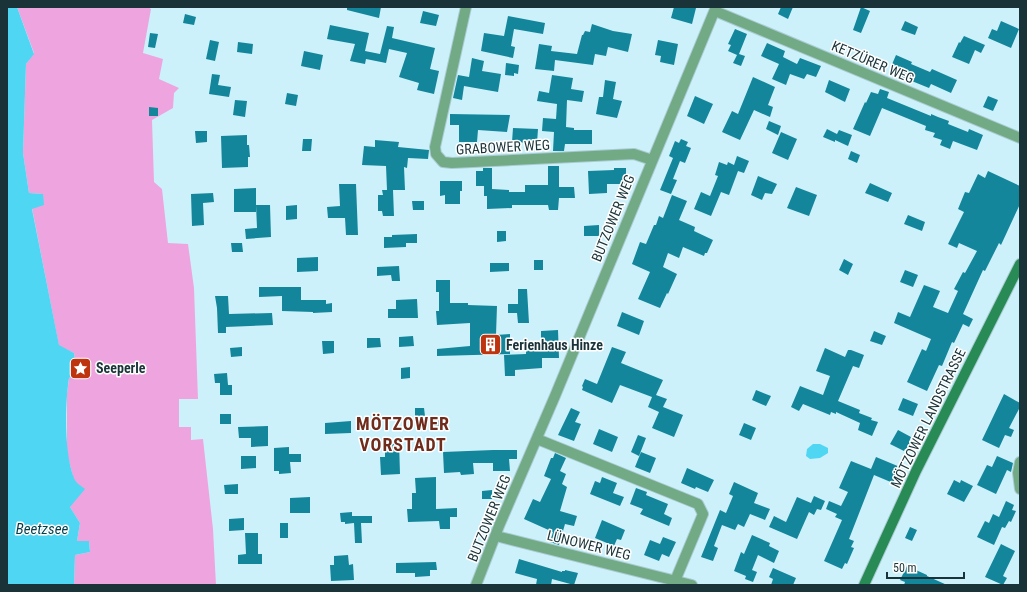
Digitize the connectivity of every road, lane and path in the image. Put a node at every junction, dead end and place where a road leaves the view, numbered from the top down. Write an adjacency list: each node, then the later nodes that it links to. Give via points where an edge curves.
1 (466, 7): 4 (street, GRABOWER WEG, via 435,147 436,154 443,162 452,164 634,154)
2 (715, 9): 3 (street, KETZÜRER WEG); 4 (street, BUTZOWER WEG)
3 (1020, 138)
4 (652, 160): 6 (street, BUTZOWER WEG)
5 (1020, 264): 13 (main road, MÖTZOWER LANDSTRASSE, via 916,471)
6 (537, 439): 9 (street, BUTZOWER WEG); 10 (street, via 698,504 703,514)
7 (1020, 462): 8 (street)
8 (1020, 489)
9 (496, 536): 10 (street, LÜNOWER WEG); 11 (street, BUTZOWER WEG)
10 (675, 581): 12 (street, LÜNOWER WEG)
11 (476, 585)
12 (692, 585)
13 (864, 585)

